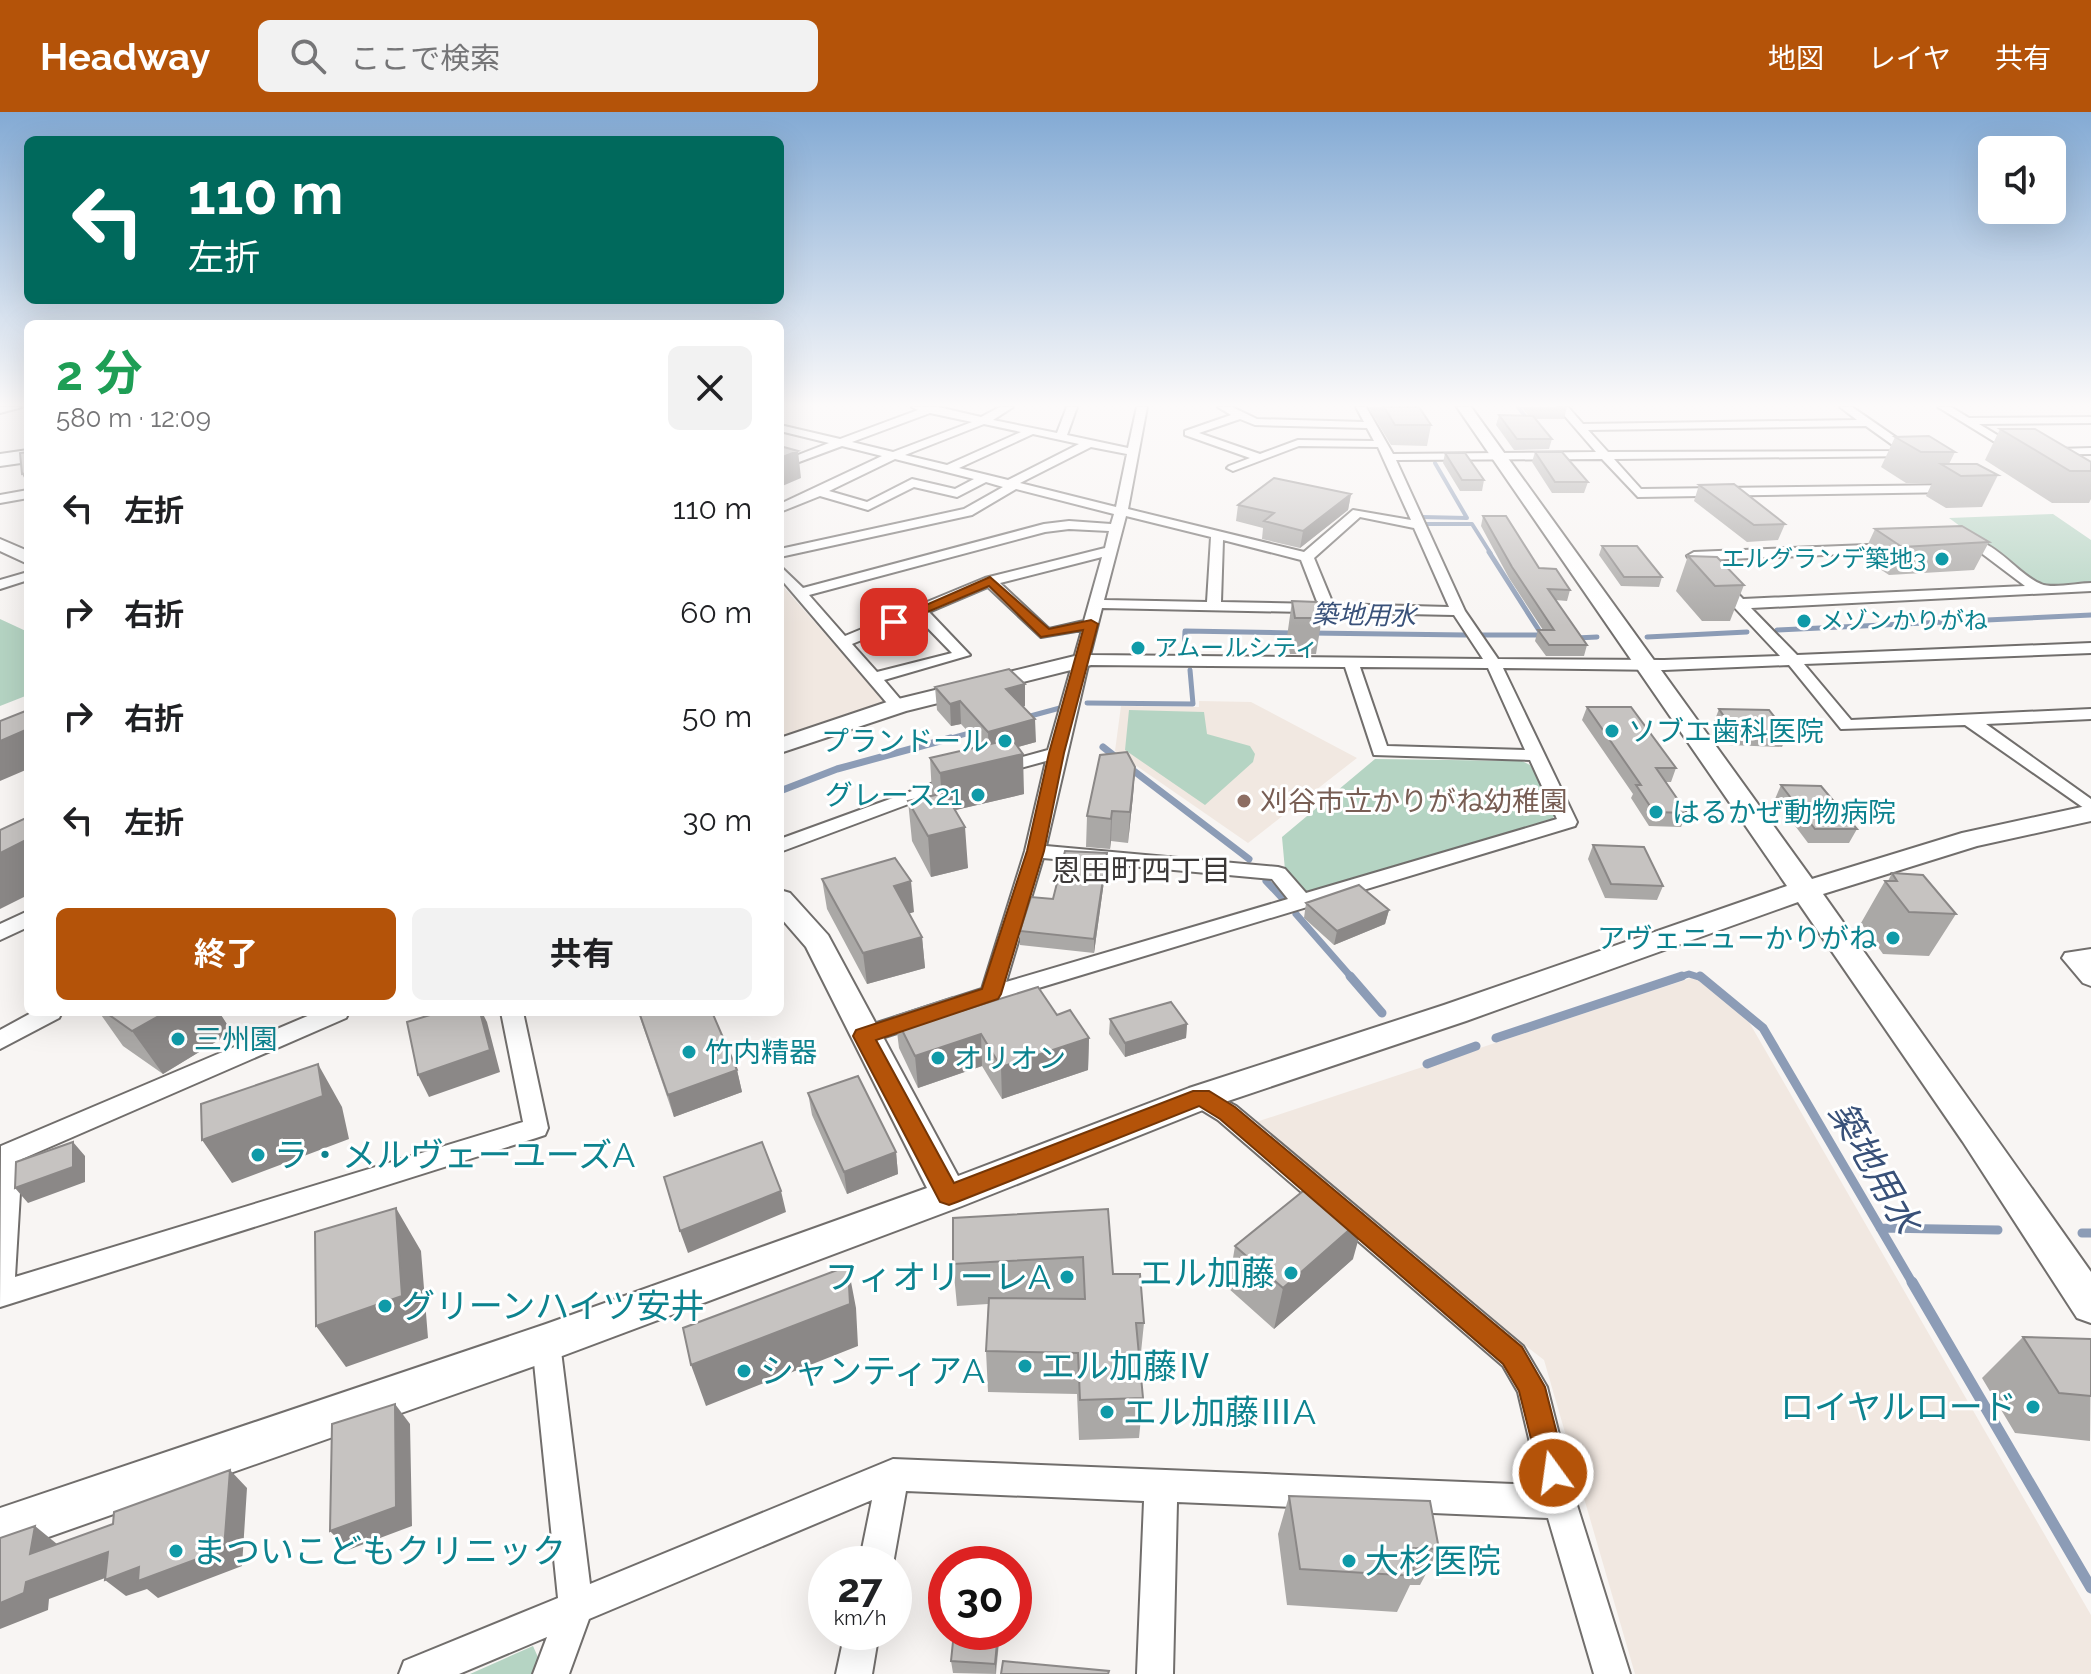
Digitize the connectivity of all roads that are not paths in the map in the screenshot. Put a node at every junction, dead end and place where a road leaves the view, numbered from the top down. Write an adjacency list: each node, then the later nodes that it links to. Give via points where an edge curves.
1 (847, 480): 11 (street)
2 (981, 480): 11 (street, via 957,493 912,483 868,506)
3 (987, 480): 10 (street)
4 (1022, 480): 10 (street)
5 (1127, 480): 15 (street)
6 (1398, 480): 16 (street)
7 (1516, 480): 44 (street)
8 (1625, 480): 9 (street, via 1638,493 1962,489)
9 (1949, 480)
10 (1011, 486): 15 (street); 22 (street, via 968,512)
11 (823, 493): 14 (street)
12 (24, 495): 13 (street)
13 (0, 499)
14 (784, 507)
15 (1119, 520): 17 (street); 21 (street); 31 (street, via 1044,528)
16 (1418, 525): 24 (street, via 1357,513); 37 (street)
17 (1217, 537): 24 (street); 34 (street)
18 (0, 544): 23 (street)
19 (1948, 546): 30 (street, via 1979,545)
20 (1916, 547): 33 (street, via 1694,556)
21 (1110, 551): 27 (street); 32 (street)
22 (784, 552)
23 (24, 556)
24 (1307, 557): 35 (street)
25 (784, 575): 31 (street)
26 (24, 577): 28 (street)
27 (990, 581): 36 (street); 38 (street, via 1046,634)
28 (0, 585)
29 (2091, 587): 30 (street)
30 (2038, 589): 33 (street)
31 (800, 593): 39 (street)
32 (1097, 604): 34 (street); 38 (street)
33 (1738, 604): 41 (street)
34 (1214, 607): 35 (street)
35 (1327, 608): 37 (street)
36 (920, 611): 39 (street); 46 (street, via 962,655)
37 (1458, 611): 43 (street)
38 (1091, 624): 42 (street)
39 (842, 643): 46 (street)
40 (2091, 648): 41 (street)
41 (1792, 659): 44 (street); 49 (street, via 1847,725)
42 (1083, 660): 45 (street); 47 (street); 51 (street)
43 (1493, 663): 44 (street); 45 (street); 52 (street)
44 (1647, 664): 56 (street)
45 (1352, 665): 52 (street, via 1380,751)
46 (872, 678): 47 (street)
47 (898, 706): 50 (street)
48 (2091, 714): 49 (street)
49 (1971, 721): 53 (street)
50 (784, 745)
51 (1056, 753): 54 (street, via 949,782); 55 (street)
52 (1534, 755): 57 (street, via 1568,822)
53 (2091, 810): 56 (street, via 1971,839)
54 (784, 844)
55 (1035, 851): 57 (street, via 1278,873); 63 (street)
56 (1805, 890): 69 (street); 73 (street)
57 (1302, 902): 63 (street)
58 (784, 904): 67 (street, via 818,942)
59 (24, 920): 60 (street)
60 (0, 933)
61 (2091, 956): 62 (street, via 2073,958)
62 (2091, 978)
63 (991, 994): 67 (street)
64 (44, 1016): 68 (street)
65 (328, 1016): 70 (street)
66 (513, 1016): 72 (street, via 536,1128)
67 (863, 1036): 71 (street)
68 (0, 1041)
69 (1201, 1097): 71 (street); 77 (street, via 1227,1113 1513,1356 1532,1387)
70 (5, 1149): 72 (street)
71 (949, 1195): 74 (street)
72 (0, 1294)
73 (2091, 1305)
74 (546, 1343): 78 (street); 80 (street)
75 (893, 1475): 76 (street); 79 (street); 80 (street)
76 (1161, 1487): 77 (street); 85 (street)
77 (1560, 1502): 86 (street)
78 (0, 1531)
79 (879, 1546)
80 (576, 1607): 82 (street); 83 (street)
81 (859, 1650): 84 (street)
82 (417, 1674)
83 (551, 1674)
84 (854, 1674)
85 (1155, 1674)
86 (1612, 1674)

